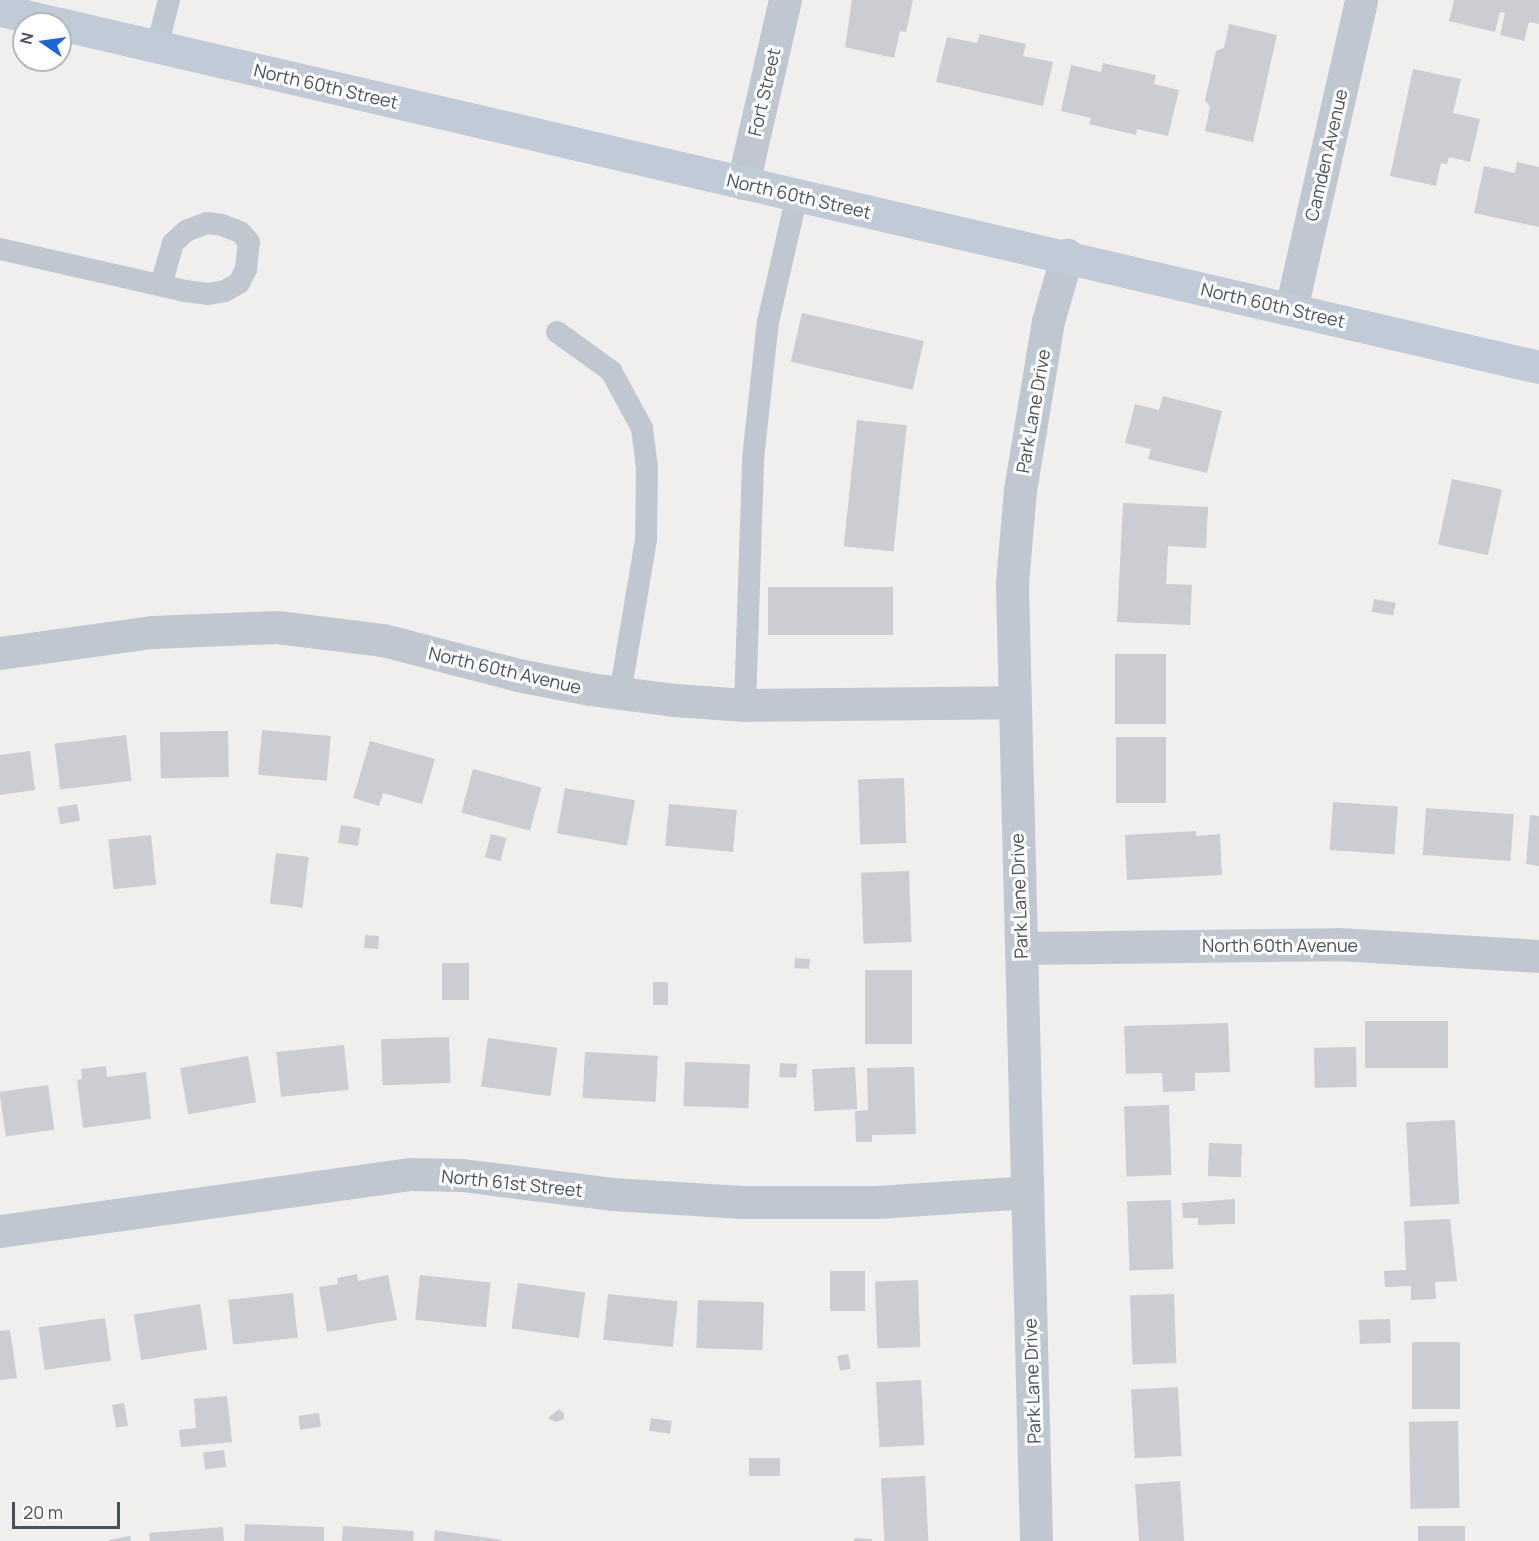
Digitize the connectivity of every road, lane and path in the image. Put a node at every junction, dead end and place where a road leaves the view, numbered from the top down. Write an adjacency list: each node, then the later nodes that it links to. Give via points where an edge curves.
1 (169, 0): 5 (lane)
2 (785, 0): 6 (street, Fort Street)
3 (1361, 0): 11 (street, Camden Avenue)
4 (72, 27): 5 (main road, North 60th Street)
5 (158, 47): 6 (main road, North 60th Street)
6 (743, 183): 7 (main road, North 60th Street)
7 (797, 195): 9 (main road, North 60th Street); 17 (lane, via 768,322 753,459)
8 (0, 249): 10 (lane)
9 (1067, 255): 11 (main road, North 60th Street); 16 (street, Park Lane Drive, via 1048,321 1020,490 1012,583)
10 (161, 285)
11 (1291, 309): 13 (main road, North 60th Street)
12 (557, 332): 15 (lane, via 611,371 642,428 647,468 646,540)
13 (1539, 367)
14 (0, 653): 15 (street, North 60th Avenue, via 153,632 277,627 383,640 518,675)
15 (620, 693): 17 (street, North 60th Avenue)
16 (1013, 702): 17 (street, North 60th Avenue); 18 (street, Park Lane Drive)
17 (745, 705)
18 (1021, 948): 19 (street, North 60th Avenue, via 1338,944); 20 (street, Park Lane Drive)
19 (1539, 957)
20 (1026, 1192): 21 (street, North 61st Street, via 877,1202 742,1202 612,1194 462,1175 411,1174); 22 (street, Park Lane Drive)
21 (0, 1231)
22 (1036, 1541)

